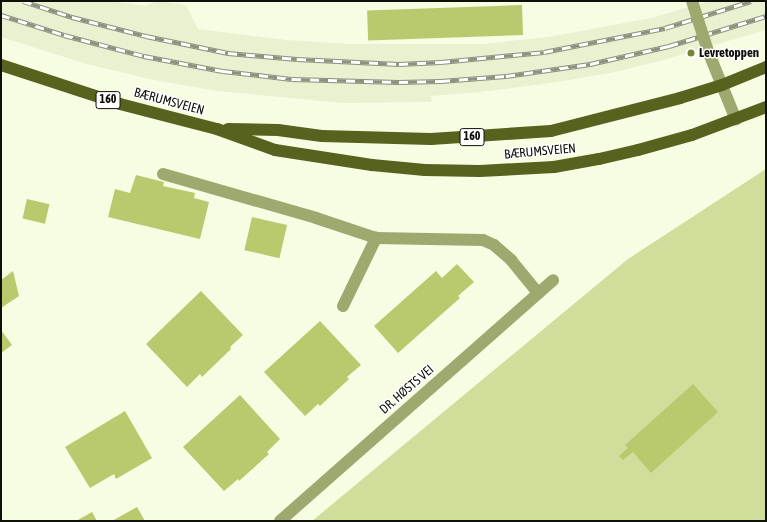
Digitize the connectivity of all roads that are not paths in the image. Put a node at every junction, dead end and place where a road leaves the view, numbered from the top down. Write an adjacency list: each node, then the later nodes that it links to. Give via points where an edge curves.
1 (692, 1): 4 (street, bridge)
2 (1, 65): 7 (main road, BÆRUMSVEIEN / 160, via 120,104)
3 (766, 67): 4 (main road, BÆRUMSVEIEN / 160)
4 (722, 85): 6 (street); 7 (main road, BÆRUMSVEIEN / 160, via 627,113 551,131 488,137 374,138 322,136 278,130)
5 (766, 107): 6 (main road, BÆRUMSVEIEN / 160)
6 (736, 120): 7 (main road, BÆRUMSVEIEN / 160, via 638,150 599,159 554,167 480,171 418,169 320,158 275,150)
7 (216, 129)
8 (163, 174): 9 (street)
9 (376, 238): 11 (street, via 483,240 494,245 511,260); 12 (street)
10 (553, 280): 11 (street, DR. HØSTS VEI)
11 (538, 293): 13 (street, DR. HØSTS VEI)
12 (343, 306)
13 (280, 521)

